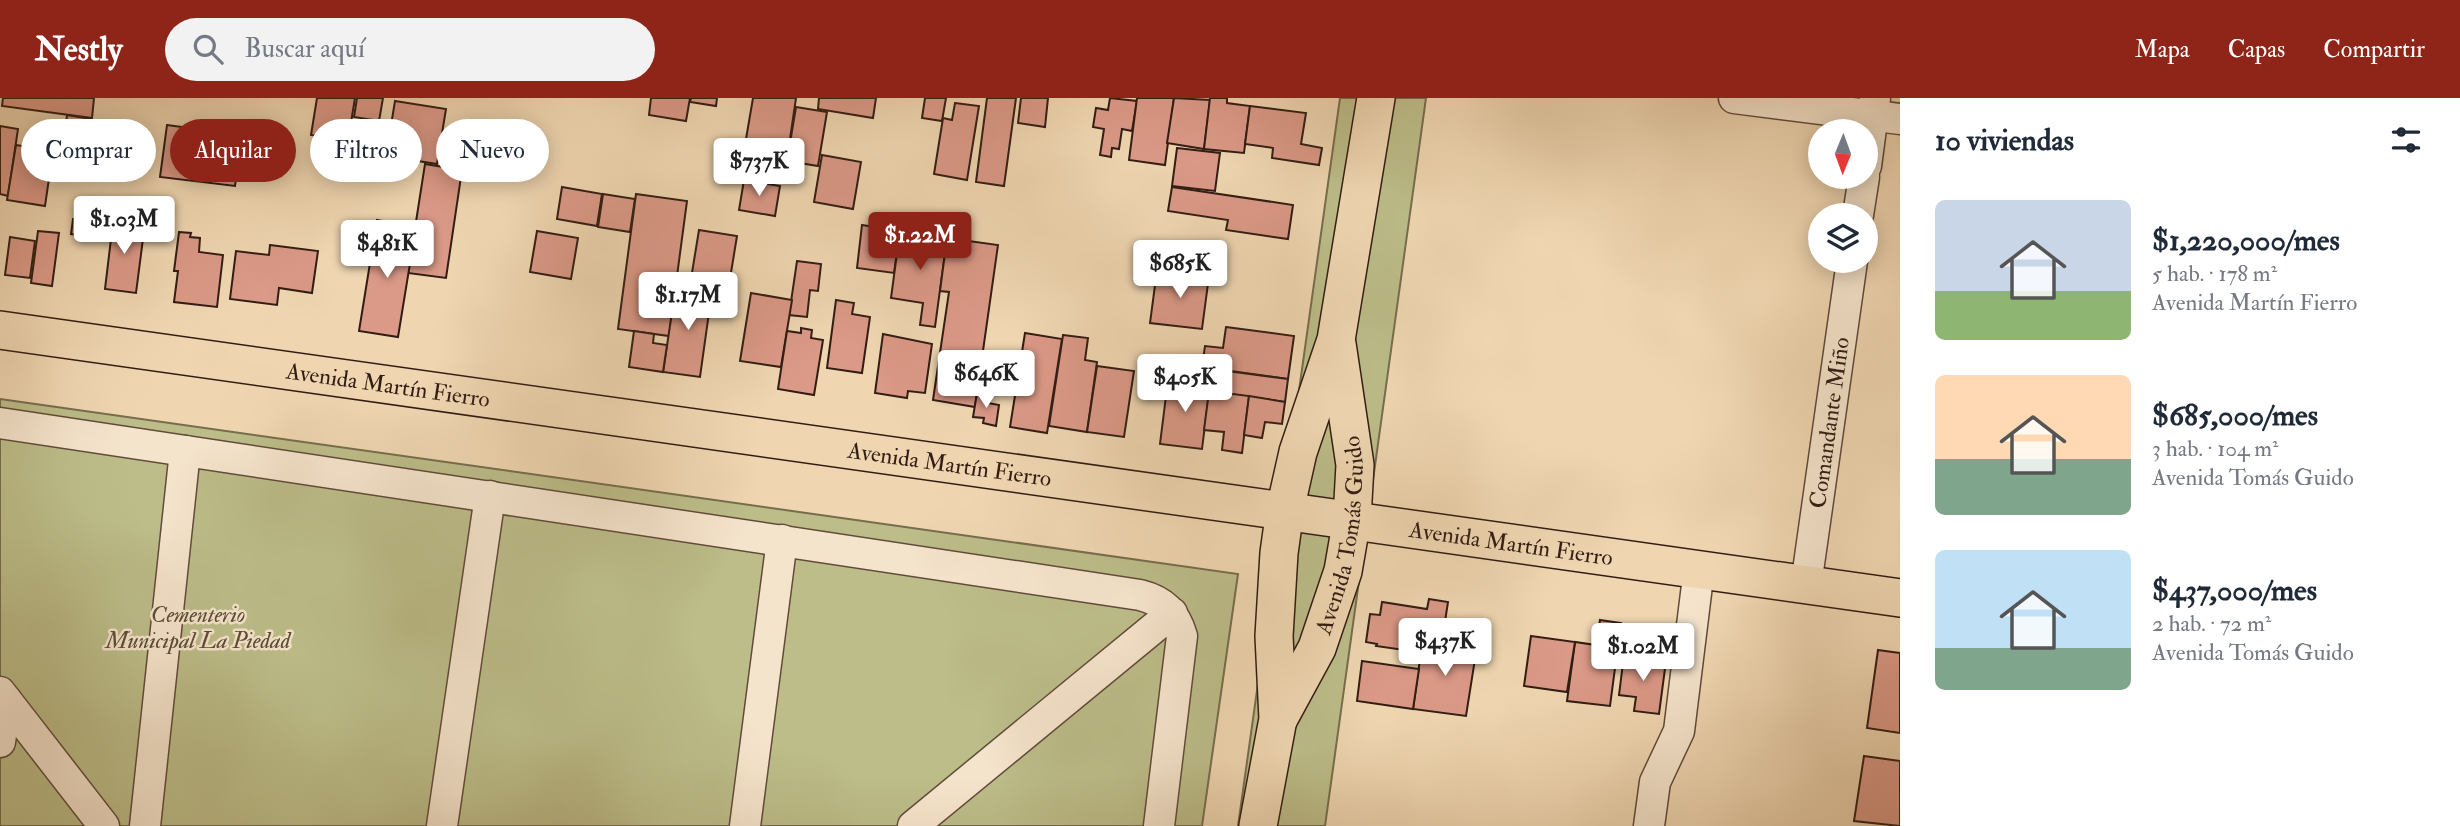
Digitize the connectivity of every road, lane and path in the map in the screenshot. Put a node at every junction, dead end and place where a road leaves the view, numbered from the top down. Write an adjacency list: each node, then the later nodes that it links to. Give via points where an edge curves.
1 (1376, 98): 6 (main road, Avenida Tomás Guido)
2 (1734, 98): 3 (street)
3 (1883, 111)
4 (1850, 273): 14 (street, Comandante Miño)
5 (0, 330): 10 (main road, Avenida Martín Fierro)
6 (1336, 340): 10 (main road, Avenida Tomás Guido, via 1298,452); 11 (main road, Avenida Tomás Guido, via 1355,465)
7 (0, 423): 8 (street)
8 (185, 451): 9 (street); 22 (street)
9 (490, 496): 12 (street); 23 (street)
10 (1285, 510): 11 (main road, Avenida Martín Fierro); 18 (main road, Avenida Tomás Guido, via 1275,636)
11 (1352, 519): 13 (main road, Avenida Martín Fierro); 18 (main road, Avenida Tomás Guido, via 1343,571 1317,648)
12 (782, 540): 16 (street, via 1140,595 1155,599); 24 (street)
13 (1699, 569): 14 (main road, Avenida Martín Fierro); 27 (street, via 1679,731 1656,782)
14 (1806, 585): 15 (main road, Avenida Martín Fierro)
15 (1900, 598)
16 (1172, 613): 20 (street); 25 (street, via 1182,636 1182,652)
17 (3, 696): 19 (street); 21 (street)
18 (1278, 719): 26 (main road, Avenida Tomás Guido)
19 (0, 742)
20 (922, 822)
21 (104, 826)
22 (145, 826)
23 (442, 826)
24 (745, 826)
25 (1159, 826)
26 (1258, 826)
27 (1649, 826)

